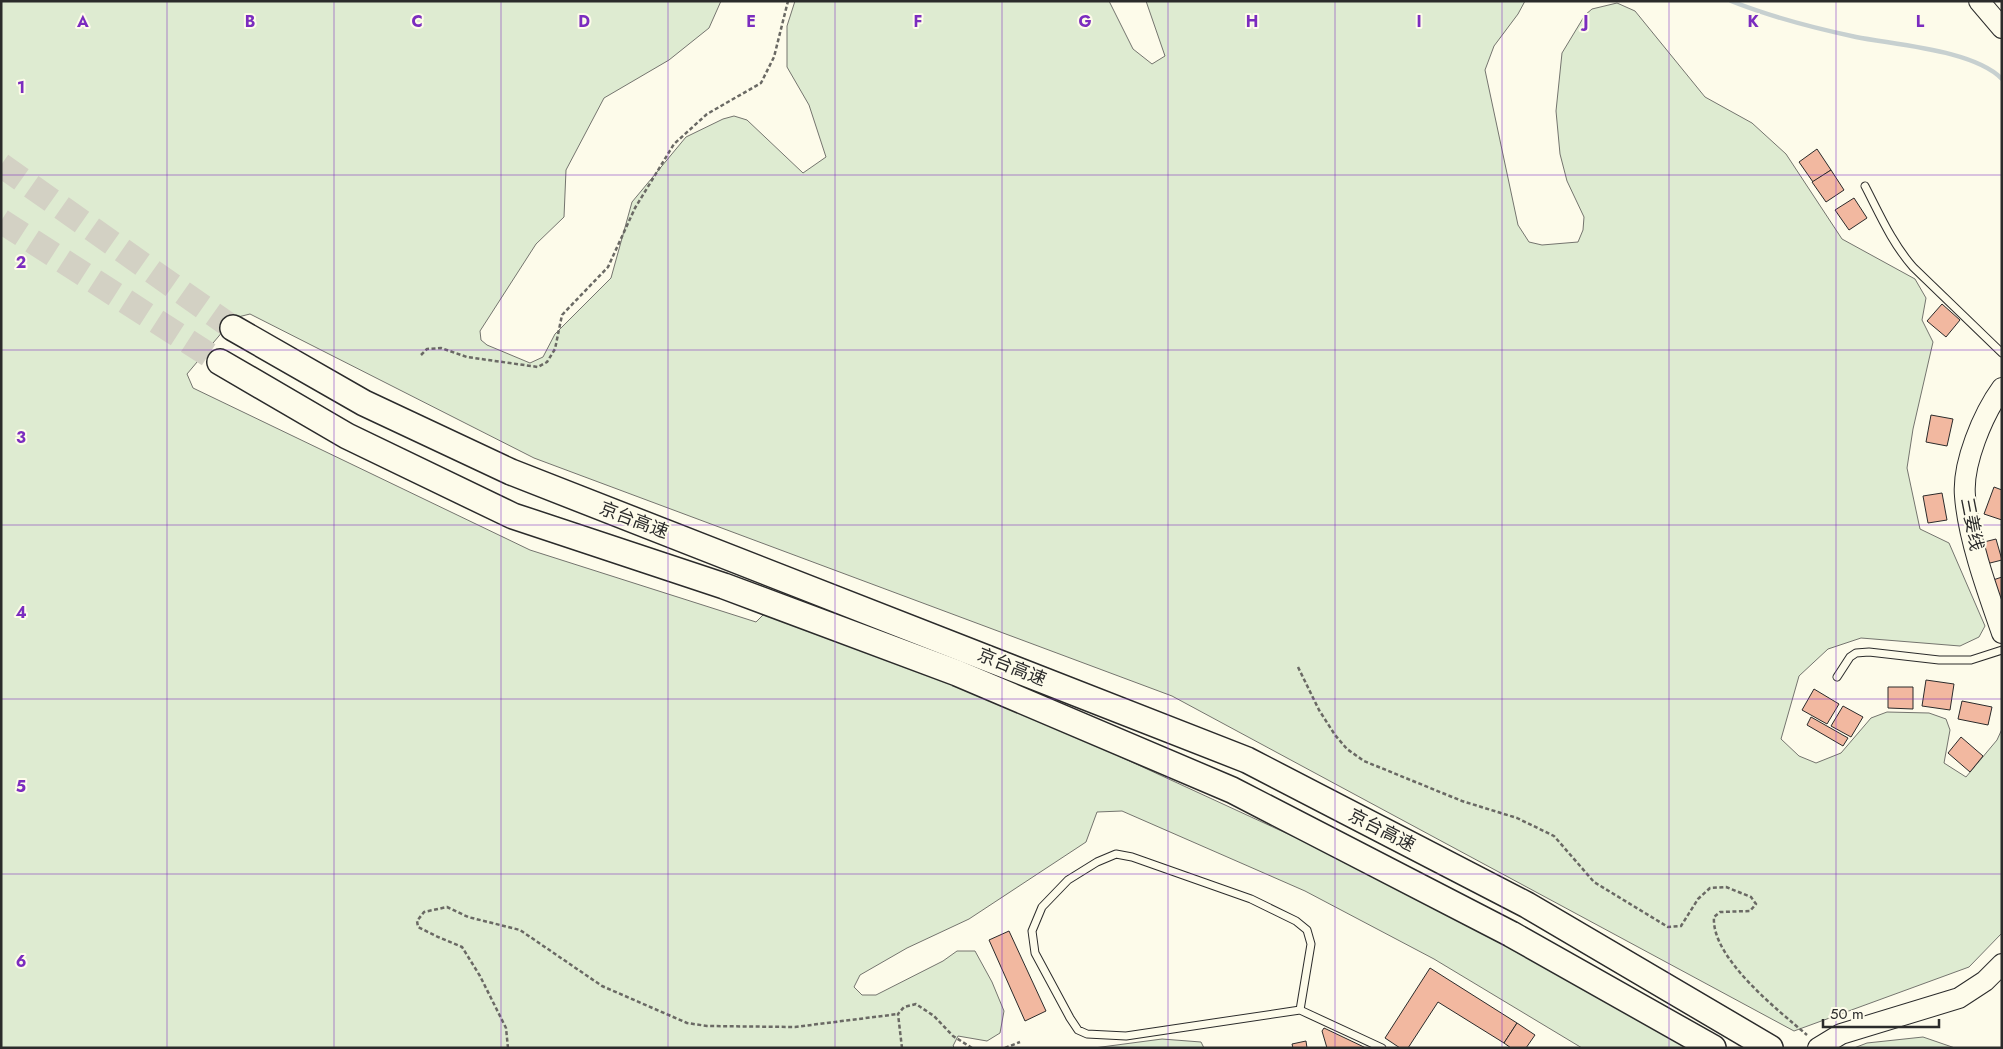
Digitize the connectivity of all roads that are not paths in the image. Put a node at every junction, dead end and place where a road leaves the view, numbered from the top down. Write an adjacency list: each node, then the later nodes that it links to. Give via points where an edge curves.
1 (1979, 1): 2 (main road)
2 (2002, 28)
3 (1866, 186): 5 (lane, via 1900,252)
4 (233, 328): 13 (highway, 京台高速, via 364,403 511,472 1247,760 1527,905)
5 (2002, 353)
6 (220, 362): 16 (highway, 京台高速, via 347,436 513,516 724,586 957,673 1232,790 1511,934)
7 (2002, 388): 8 (main road, 三姜线, via 1974,445 1964,496 1974,542)
8 (2002, 633)
9 (2002, 650): 10 (lane, via 1971,660 1939,660 1869,652 1856,654 1850,657)
10 (1837, 677)
11 (2002, 964): 14 (main road, via 1985,982 1959,998 1841,1034)
12 (1300, 1010): 12 (lane, via 1126,1036 1087,1034 1078,1030 1070,1018 1036,953 1032,931 1042,906 1068,880 1116,854 1132,857 1252,899 1307,930 1311,944); 15 (lane)
13 (1764, 1045)
14 (1819, 1047)
15 (1382, 1048)
16 (1713, 1048)

